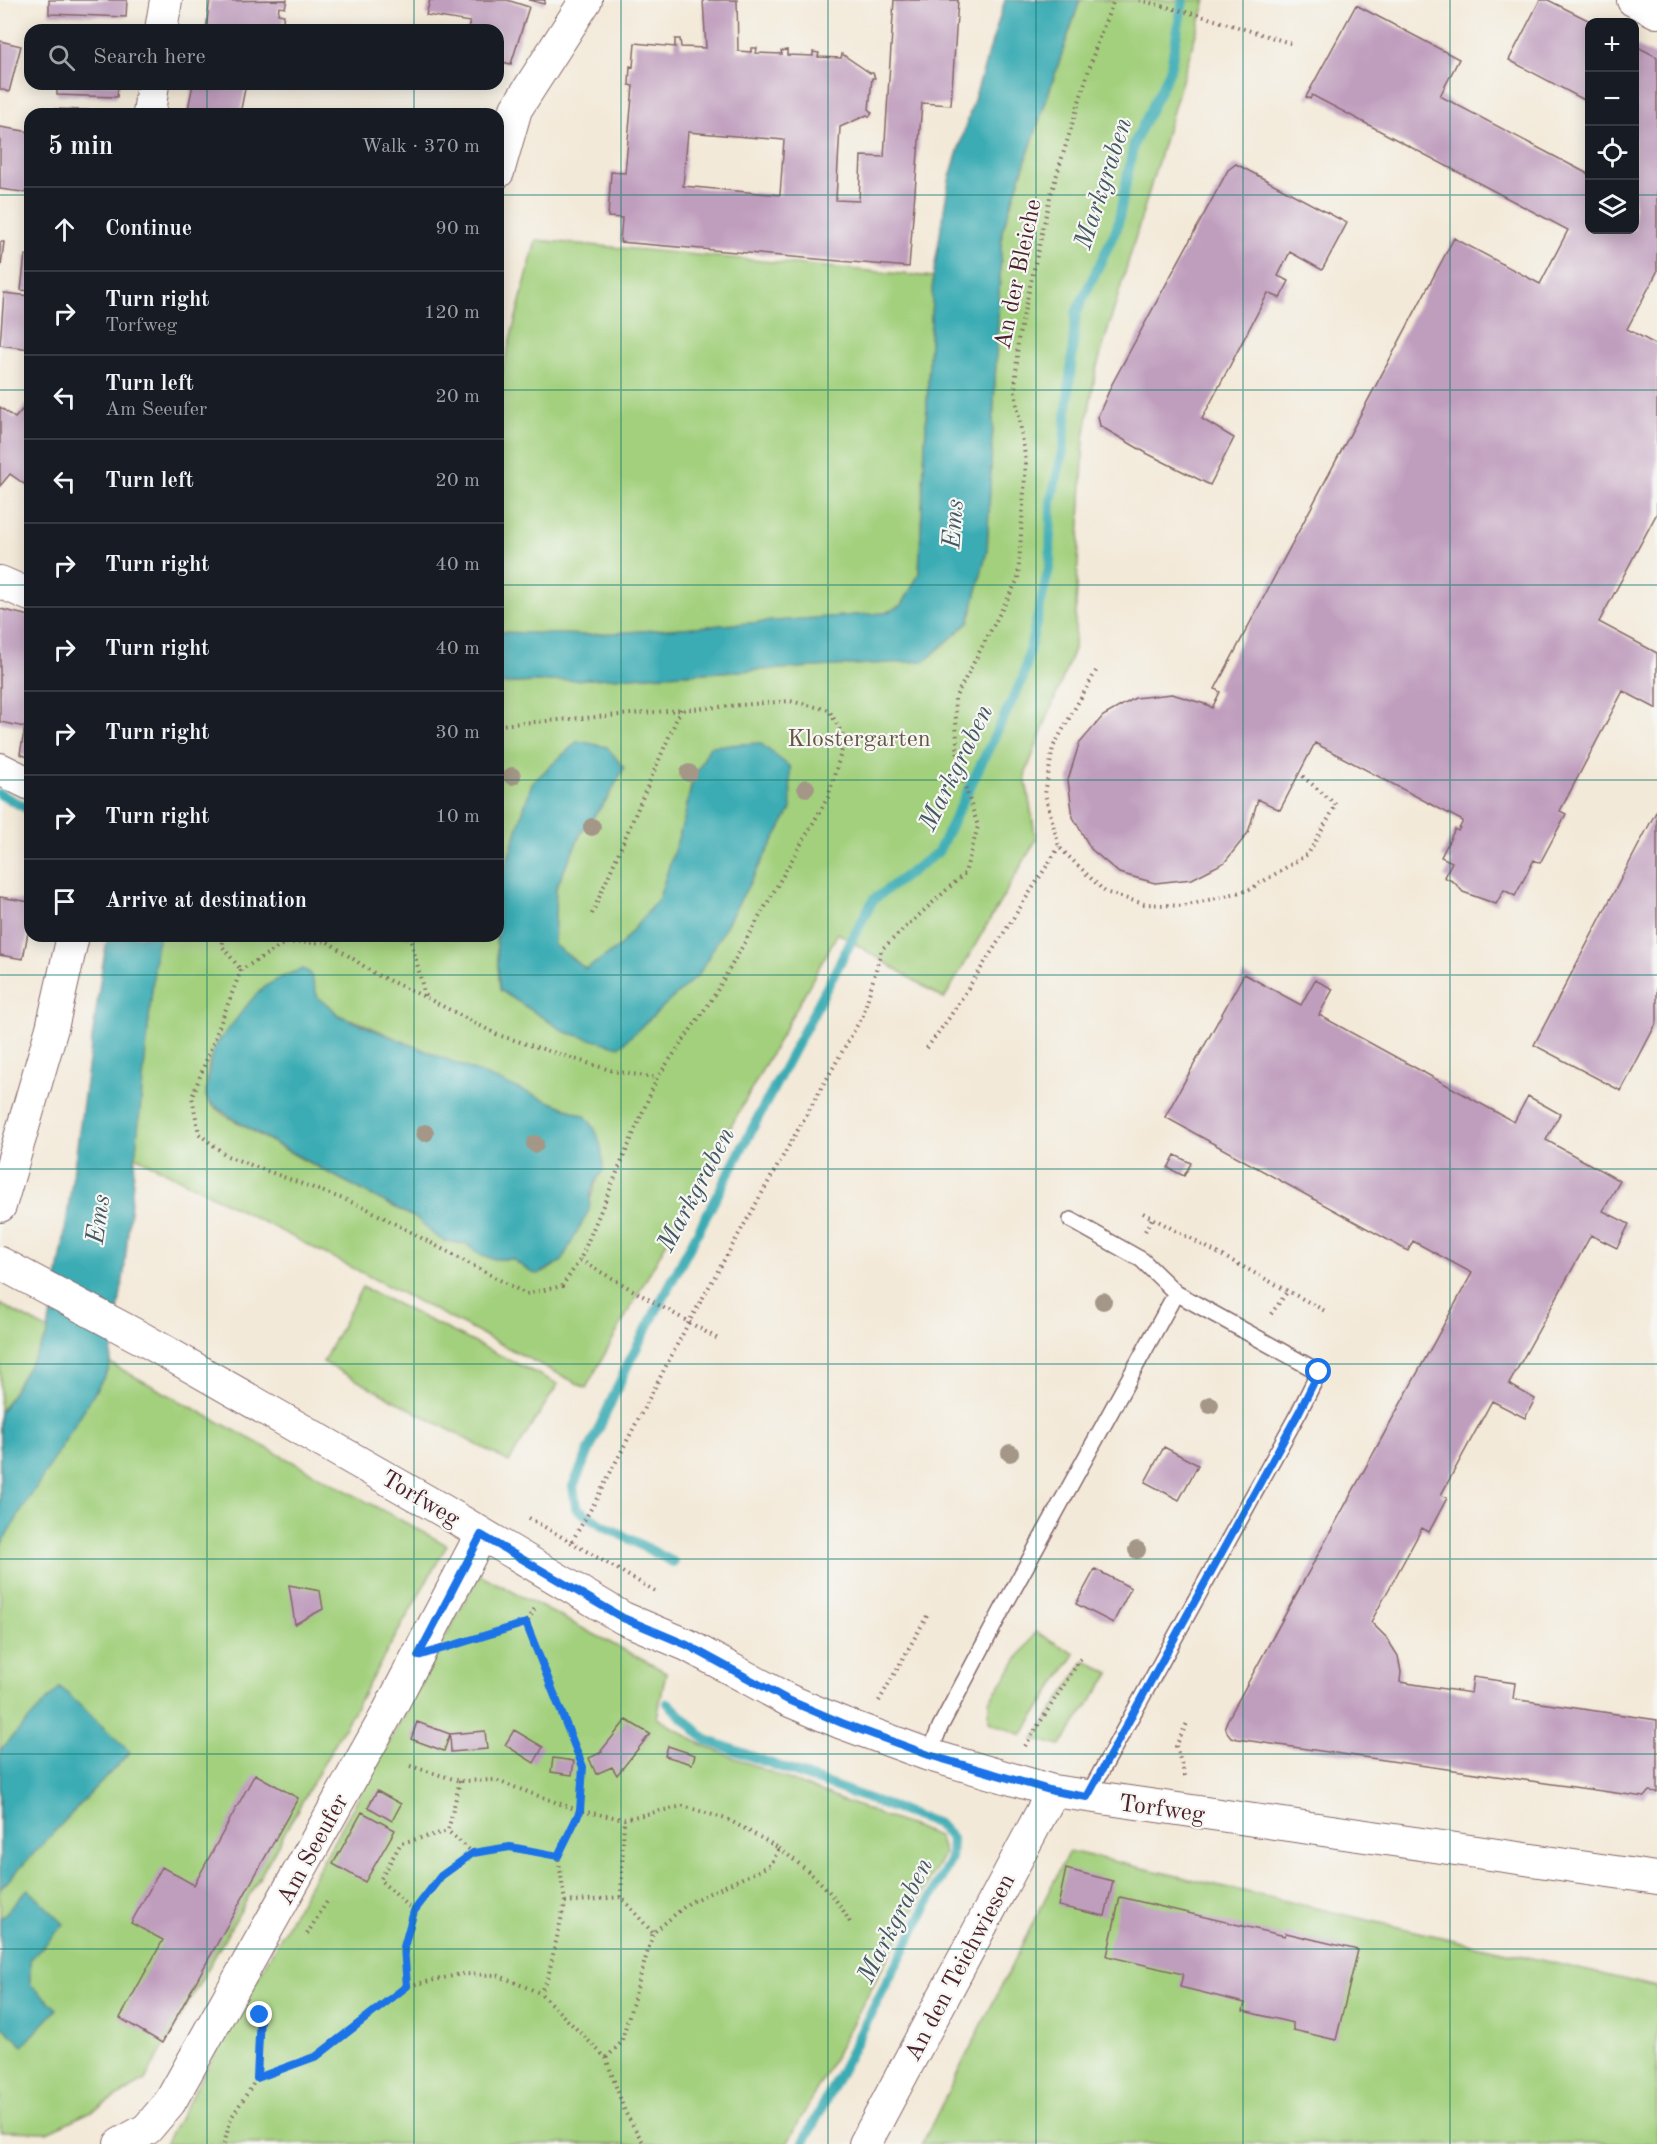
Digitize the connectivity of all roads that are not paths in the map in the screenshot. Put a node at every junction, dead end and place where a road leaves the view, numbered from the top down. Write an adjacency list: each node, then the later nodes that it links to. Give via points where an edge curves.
1 (166, 0): 5 (street)
2 (586, 0): 8 (street, via 516,109)
3 (1633, 0): 4 (street)
4 (1657, 12)
5 (162, 24)
6 (152, 90): 7 (street)
7 (150, 108)
8 (504, 151)
9 (0, 582): 10 (street)
10 (24, 593)
11 (0, 769): 12 (street)
12 (24, 781)
13 (72, 942): 14 (street, via 52,1028)
14 (0, 1206)
15 (1071, 1220): 17 (lane, via 1142,1260)
16 (13, 1270): 18 (street, Torfweg, via 143,1339)
17 (1176, 1293): 19 (lane, via 940,1727); 21 (lane, via 1319,1372)
18 (481, 1535): 19 (street, Torfweg, via 623,1618 687,1645 788,1700); 23 (street, Am Seeufer, via 386,1716 171,2102 147,2129)
19 (929, 1755): 20 (street, Torfweg)
20 (1053, 1791): 21 (street, Torfweg); 24 (street, An den Teichwiesen)
21 (1087, 1797): 22 (street, Torfweg)
22 (1657, 1878)
23 (120, 2144)
24 (865, 2144)

